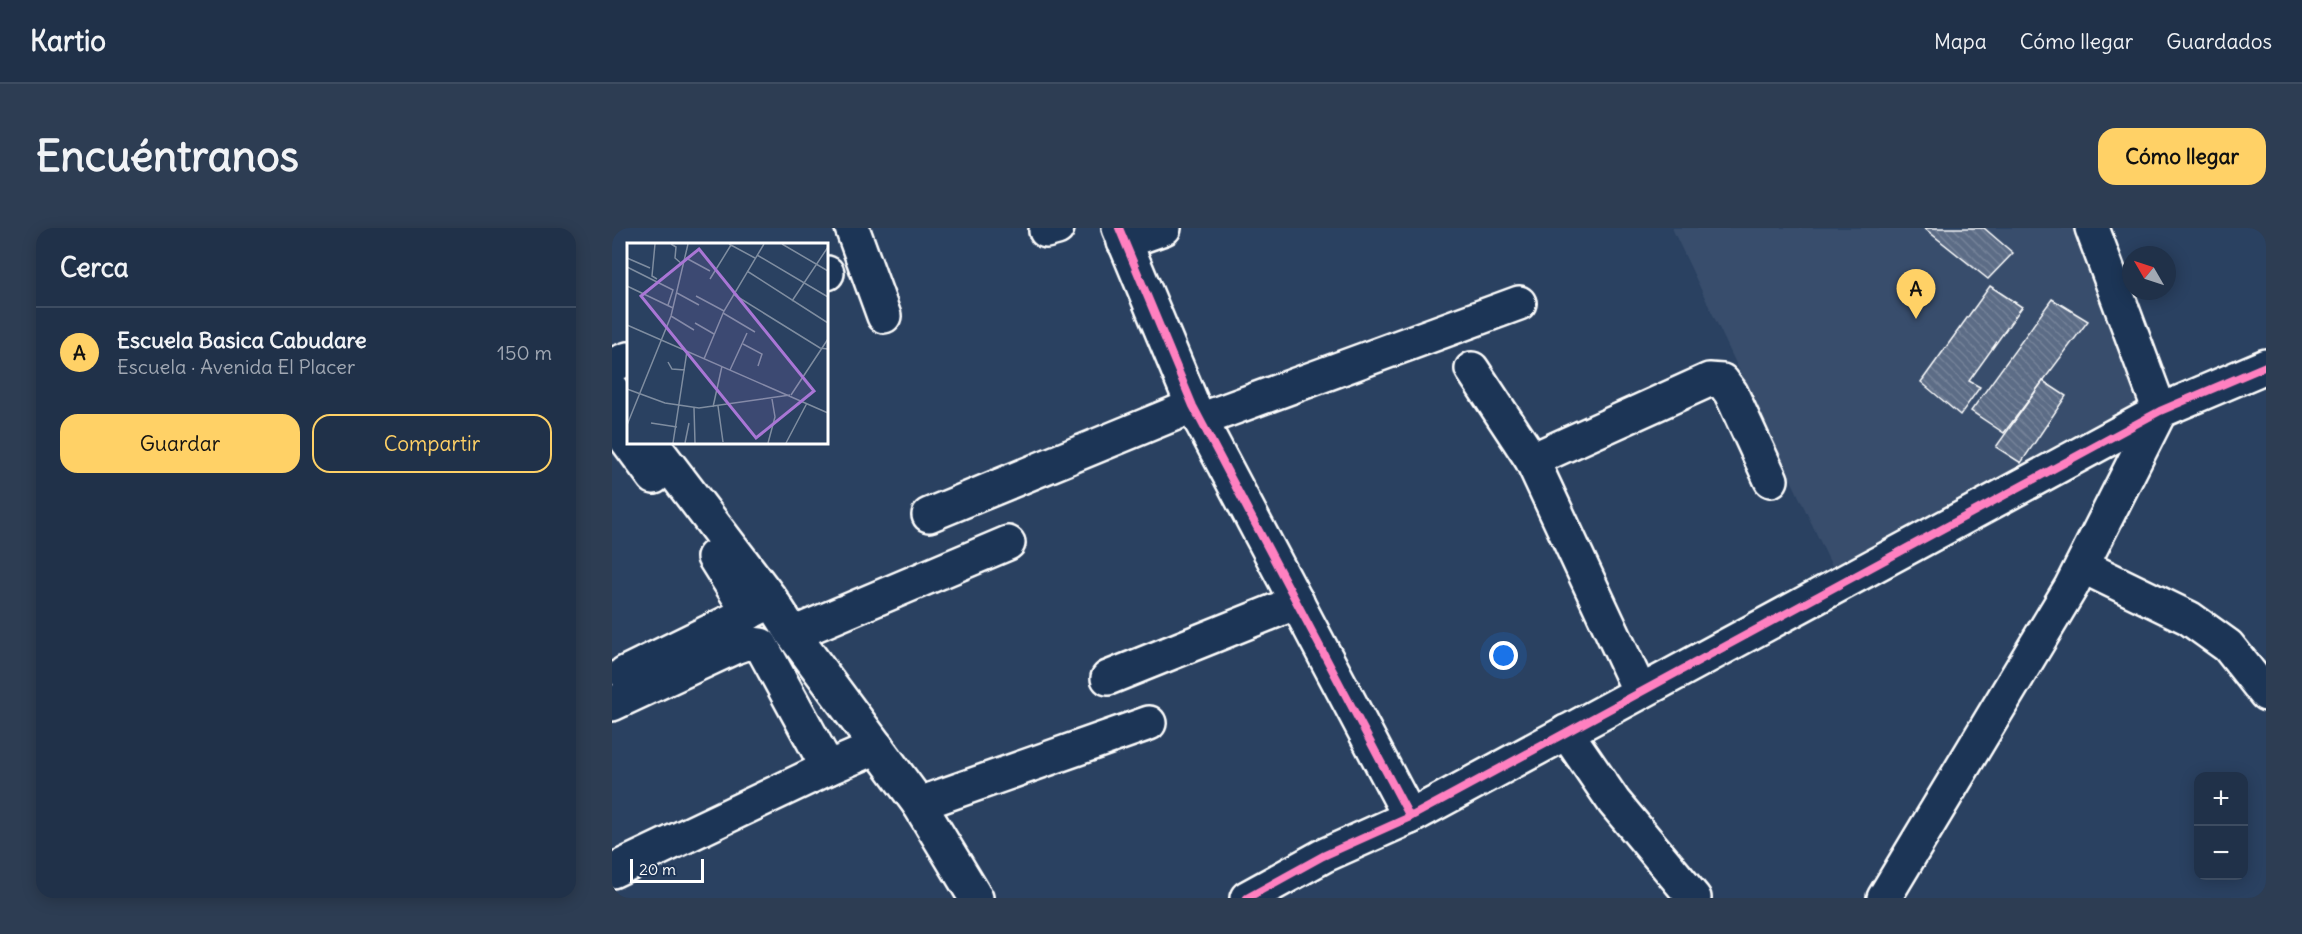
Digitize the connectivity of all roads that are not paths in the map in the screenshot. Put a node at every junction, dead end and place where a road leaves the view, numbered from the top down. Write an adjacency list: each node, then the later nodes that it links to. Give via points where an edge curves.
1 (852, 228): 6 (street)
2 (1164, 228): 4 (street)
3 (2092, 228): 13 (street)
4 (1122, 235): 14 (street)
5 (1519, 303): 14 (street)
6 (884, 316)
7 (627, 359): 8 (street)
8 (612, 365)
9 (2266, 366): 13 (street)
10 (1472, 369): 19 (street)
11 (612, 390): 12 (street)
12 (627, 411)
13 (2160, 411): 23 (street); 29 (street)
14 (1197, 413): 21 (street); 24 (street)
15 (612, 420): 16 (street)
16 (627, 440)
17 (630, 444): 25 (street, via 718,562)
18 (652, 444): 25 (street)
19 (1532, 460): 20 (street, via 1709,380 1722,381); 29 (street)
20 (1771, 480)
21 (929, 514)
22 (1008, 543): 26 (street)
23 (2082, 566): 30 (street, via 2188,618 2228,646); 42 (street)
24 (1297, 602): 27 (street); 37 (street)
25 (761, 607): 26 (street); 28 (street)
26 (793, 634): 34 (street)
27 (1108, 678)
28 (612, 679)
29 (1640, 692): 33 (street)
30 (2266, 694)
31 (612, 704): 35 (street, via 732,648 746,643 761,645)
32 (1149, 723): 36 (street)
33 (1566, 732): 37 (street); 41 (street, via 1614,802)
34 (877, 747): 35 (street); 36 (street)
35 (828, 768): 38 (street)
36 (919, 804): 40 (street)
37 (1410, 817): 39 (street, via 1323,856)
38 (612, 871)
39 (1260, 895)
40 (976, 898)
41 (1694, 898)
42 (1884, 898)

